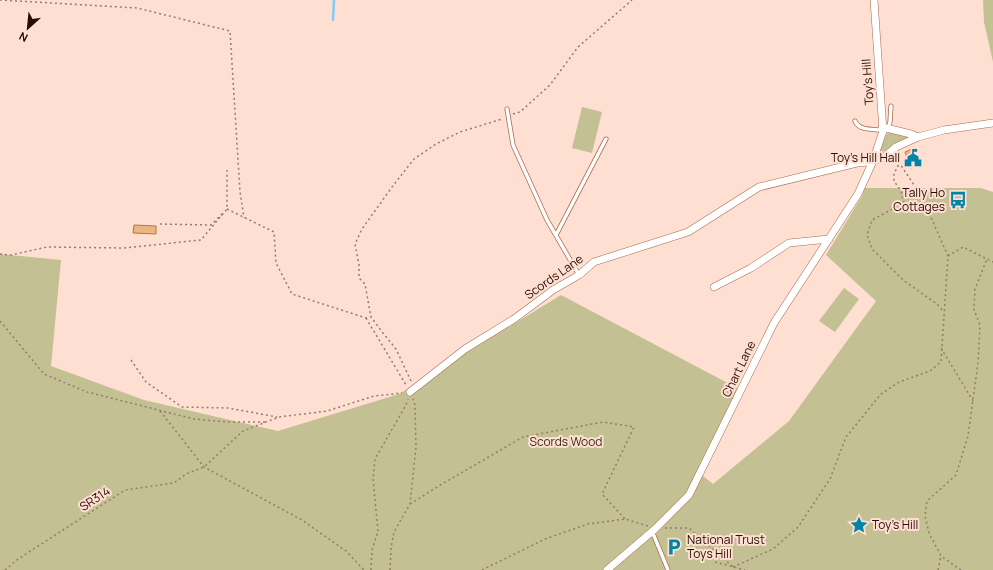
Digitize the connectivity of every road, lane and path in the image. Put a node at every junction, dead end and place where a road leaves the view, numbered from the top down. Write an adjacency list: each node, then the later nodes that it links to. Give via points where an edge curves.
1 (0, 0): 15 (path, via 137,8 230,31 240,192)
2 (632, 0): 6 (path, via 578,47 550,85 520,112)
3 (874, 0): 9 (street, Toy's Hill)
4 (891, 106): 9 (lane, via 890,122)
5 (507, 109): 6 (lane)
6 (508, 116): 17 (lane, via 513,145); 26 (path, via 460,132 414,159 362,229 355,244 360,265 359,278 365,284)
7 (855, 121): 9 (lane, via 863,128)
8 (993, 123): 10 (street, via 944,130)
9 (884, 128): 10 (street); 12 (street, Toy's Hill)
10 (918, 137): 12 (street)
11 (606, 139): 17 (lane)
12 (873, 161): 18 (street, Chart Lane, via 858,194); 23 (street, Scords Lane, via 759,187 688,232 594,262)
13 (227, 170): 14 (path)
14 (227, 209): 15 (path); 16 (path, via 211,225); 19 (path, via 200,240 124,248 47,247 11,255)
15 (244, 218): 27 (path, via 274,232 276,263 292,294)
16 (160, 224)
17 (556, 235): 23 (lane)
18 (829, 239): 24 (street, via 789,243 751,268); 39 (street, Chart Lane, via 774,323 689,495)
19 (0, 254)
20 (948, 256): 21 (path, via 963,247); 25 (path); 25 (path, via 922,197 898,161 894,181 901,191 904,203 872,220 867,235 878,257)
21 (987, 259): 22 (path); 32 (path, via 975,289 974,310 980,325)
22 (993, 262)
23 (578, 275): 31 (street, Scords Lane, via 514,319 465,348)
24 (714, 287)
25 (944, 312): 29 (path)
26 (371, 317): 27 (path); 31 (path, via 396,349 411,380)
27 (366, 318): 31 (path)
28 (0, 321): 33 (path, via 44,374 87,392)
29 (941, 348): 32 (path); 42 (path, via 941,362 930,371 900,382 881,394 846,437 830,479 798,527 773,549)
30 (131, 360): 34 (path, via 146,382 182,407 228,408)
31 (410, 392): 34 (path, via 374,396 326,411); 37 (path, via 415,405 416,447); 45 (path, via 406,405 375,459 372,479 378,531 372,550)
32 (973, 401): 40 (path, via 968,436 956,475 927,501 924,516 929,533)
33 (160, 411): 35 (path, via 194,419); 36 (path)
34 (279, 417): 35 (path)
35 (267, 422): 36 (path, via 243,431)
36 (204, 467): 43 (path, SR314, via 186,474 174,483 125,490); 44 (path, via 302,520 346,551)
37 (410, 504): 38 (path, via 523,437 603,422 634,427 602,494); 46 (path, via 394,532)
38 (625, 518): 39 (path); 47 (path, via 588,524 545,539)
39 (654, 530): 42 (path, via 689,528); 48 (street, Chart Lane); 49 (lane)
40 (941, 556): 51 (path); 52 (path)
41 (715, 562): 42 (path)
42 (733, 566): 50 (path)
43 (5, 570)
44 (364, 570)
45 (371, 570)
46 (390, 570)
47 (482, 570)
48 (607, 570)
49 (668, 570)
50 (745, 570)
51 (938, 570)
52 (961, 570)

